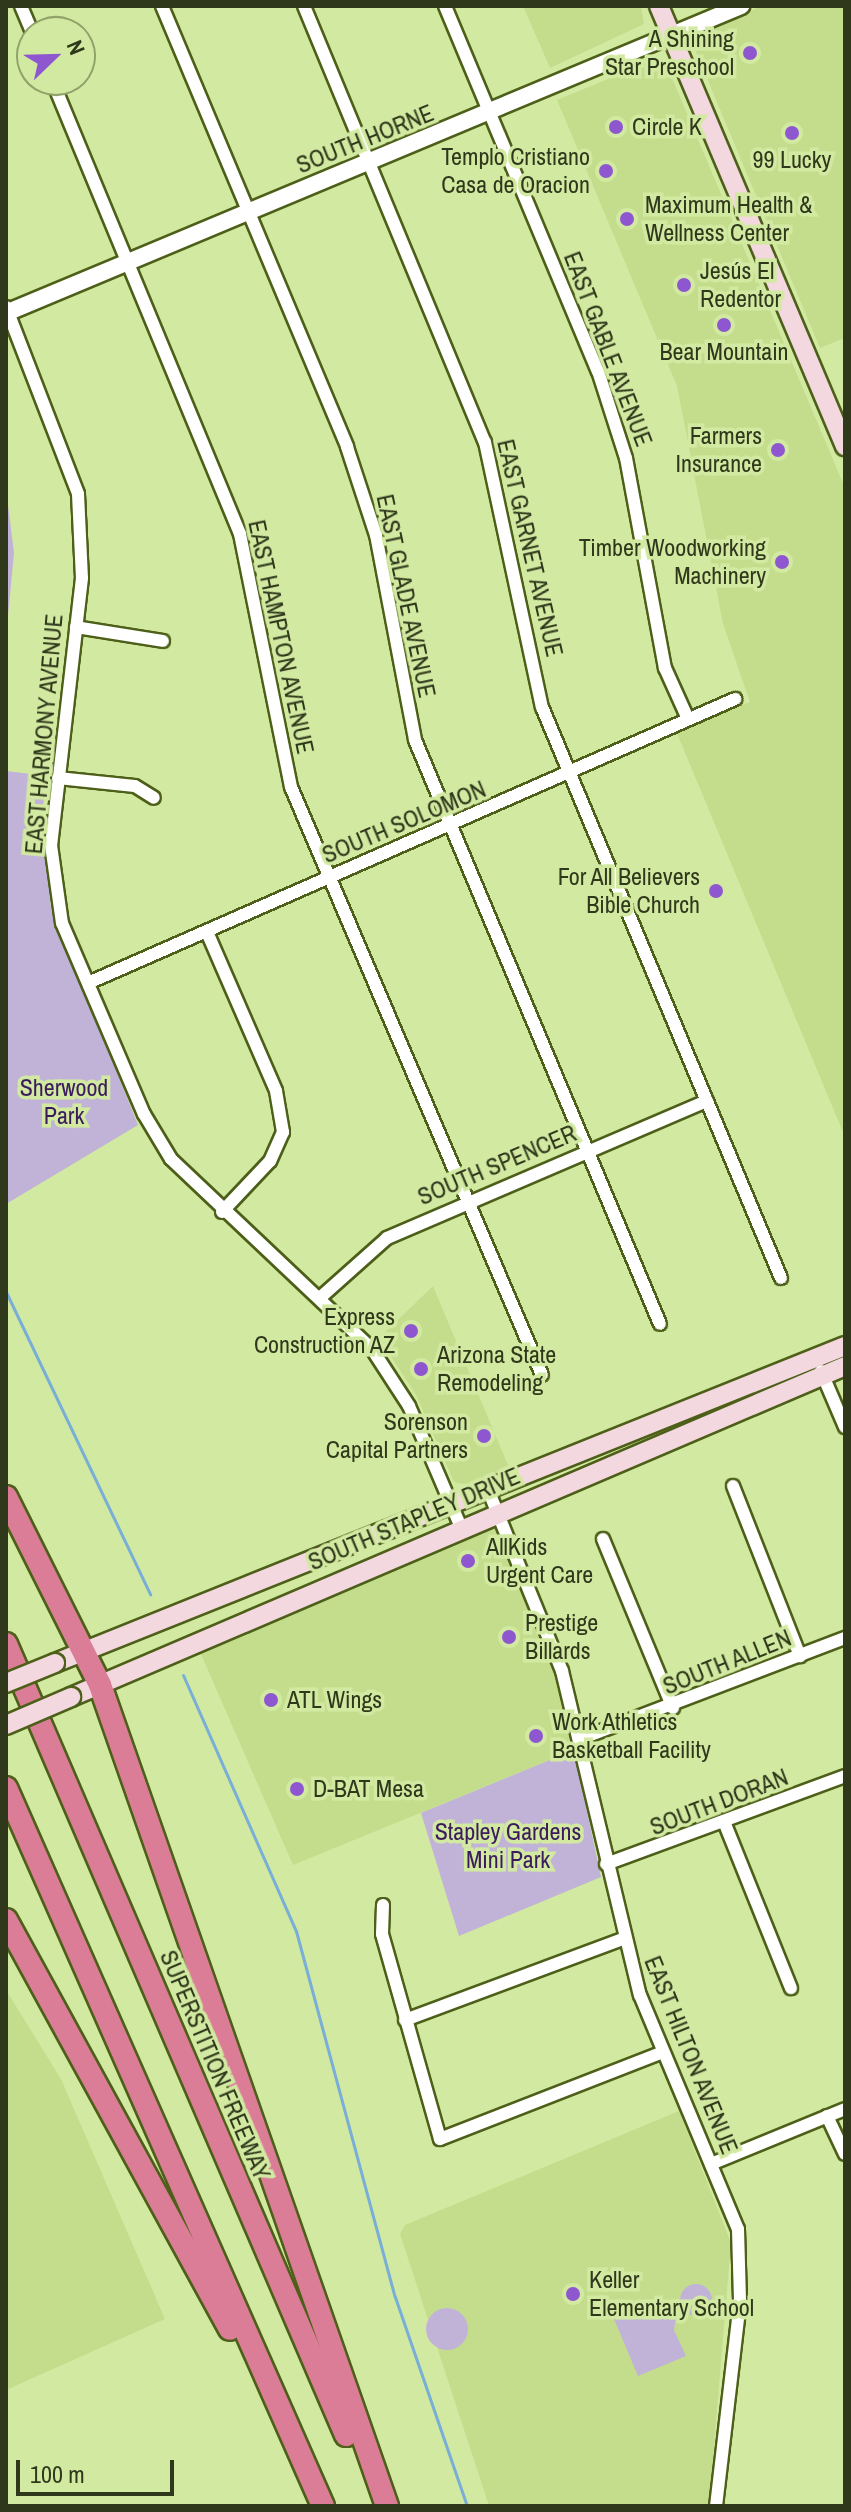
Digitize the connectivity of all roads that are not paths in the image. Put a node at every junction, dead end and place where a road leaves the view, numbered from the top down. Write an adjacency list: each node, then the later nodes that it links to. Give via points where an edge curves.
1 (162, 6): 10 (street, EAST GLADE AVENUE)
2 (304, 6): 9 (street, EAST GARNET AVENUE)
3 (445, 6): 8 (street, EAST GABLE AVENUE)
4 (659, 6): 6 (main road)
5 (741, 6): 6 (street, SOUTH HORNE)
6 (672, 35): 8 (street, SOUTH HORNE); 13 (main road)
7 (59, 96): 11 (street, EAST HAMPTON AVENUE)
8 (490, 113): 9 (street, SOUTH HORNE); 17 (street, EAST GABLE AVENUE, via 617,429 665,668)
9 (371, 163): 10 (street, SOUTH HORNE); 18 (street, EAST GARNET AVENUE, via 485,442 542,707)
10 (248, 212): 11 (street, SOUTH HORNE); 21 (street, EAST GLADE AVENUE, via 376,535 415,740)
11 (129, 263): 12 (street, SOUTH HORNE); 22 (street, EAST HAMPTON AVENUE, via 240,534 291,787)
12 (7, 311): 14 (street, EAST HARMONY AVENUE, via 78,494)
13 (845, 446)
14 (76, 627): 15 (street); 19 (street, EAST HARMONY AVENUE)
15 (163, 641)
16 (735, 699): 17 (street, SOUTH SOLOMON)
17 (688, 719): 18 (street, SOUTH SOLOMON)
18 (569, 774): 21 (street, SOUTH SOLOMON); 25 (street, EAST GARNET AVENUE)
19 (58, 778): 20 (street, via 135,786); 24 (street, EAST HARMONY AVENUE, via 51,845 58,903)
20 (154, 798)
21 (449, 827): 22 (street, SOUTH SOLOMON); 26 (street, EAST GLADE AVENUE)
22 (331, 878): 23 (street, SOUTH SOLOMON); 27 (street, EAST HAMPTON AVENUE)
23 (207, 932): 24 (street, SOUTH SOLOMON); 28 (street, via 276,1091 283,1132 270,1161)
24 (88, 983): 28 (street, EAST HARMONY AVENUE, via 147,1120 171,1159)
25 (707, 1101): 26 (street, SOUTH SPENCER); 29 (street, EAST GARNET AVENUE)
26 (588, 1151): 27 (street, SOUTH SPENCER); 31 (street, EAST GLADE AVENUE)
27 (468, 1203): 30 (street, SOUTH SPENCER, via 361,1254); 35 (street, EAST HAMPTON AVENUE)
28 (222, 1212): 30 (street, EAST HARMONY AVENUE)
29 (781, 1278)
30 (322, 1296): 40 (street, EAST HARMONY AVENUE, via 392,1377)
31 (660, 1324)
32 (845, 1346): 33 (main road, SOUTH STAPLEY DRIVE)
33 (819, 1366): 34 (main road, SOUTH STAPLEY DRIVE); 36 (street); 38 (main road, SOUTH STAPLEY DRIVE); 41 (main road, SOUTH STAPLEY DRIVE)
34 (845, 1366)
35 (542, 1375)
36 (845, 1427)
37 (733, 1486): 51 (street)
38 (489, 1492): 40 (main road, SOUTH STAPLEY DRIVE); 41 (street, EAST HILTON AVENUE)
39 (6, 1497): 50 (highway)
40 (453, 1507): 42 (street, EAST HARMONY AVENUE); 43 (main road, SOUTH STAPLEY DRIVE)
41 (496, 1510): 42 (main road, SOUTH STAPLEY DRIVE); 56 (street, EAST HILTON AVENUE, via 562,1671)
42 (460, 1525): 46 (main road, SOUTH STAPLEY DRIVE)
43 (387, 1533): 45 (main road, SOUTH STAPLEY DRIVE); 46 (main road, via 336,1568)
44 (603, 1539): 54 (street)
45 (322, 1559): 47 (main road, via 319,1574 277,1594); 50 (main road, SOUTH STAPLEY DRIVE)
46 (330, 1581): 47 (main road, SOUTH STAPLEY DRIVE)
47 (272, 1606): 53 (main road, SOUTH STAPLEY DRIVE)
48 (845, 1638): 51 (street, SOUTH ALLEN)
49 (6, 1644): 73 (highway, SUPERSTITION FREEWAY)
50 (86, 1649): 52 (main road, SOUTH STAPLEY DRIVE, bridge); 53 (highway)
51 (800, 1656): 54 (street, SOUTH ALLEN)
52 (6, 1683)
53 (100, 1685): 55 (main road, SOUTH STAPLEY DRIVE, bridge); 74 (highway)
54 (673, 1708): 56 (street, SOUTH ALLEN)
55 (6, 1725)
56 (580, 1739): 60 (street, EAST HILTON AVENUE)
57 (845, 1776): 59 (street, SOUTH DORAN)
58 (6, 1788): 71 (highway)
59 (725, 1824): 60 (street, SOUTH DORAN); 64 (street)
60 (606, 1864): 63 (street, EAST HILTON AVENUE)
61 (383, 1905): 65 (street, via 382,1934)
62 (6, 1920): 71 (highway)
63 (623, 1939): 65 (street); 66 (street, EAST HILTON AVENUE)
64 (791, 1988)
65 (405, 2020): 66 (street, via 440,2139)
66 (663, 2052): 70 (street, EAST HILTON AVENUE)
67 (845, 2109): 68 (street)
68 (827, 2116): 69 (street); 70 (street)
69 (845, 2154)
70 (711, 2164): 75 (street, EAST HILTON AVENUE, via 738,2229 742,2265)
71 (306, 2468): 72 (highway)
72 (323, 2506)
73 (376, 2506)
74 (387, 2506)
75 (716, 2506)

